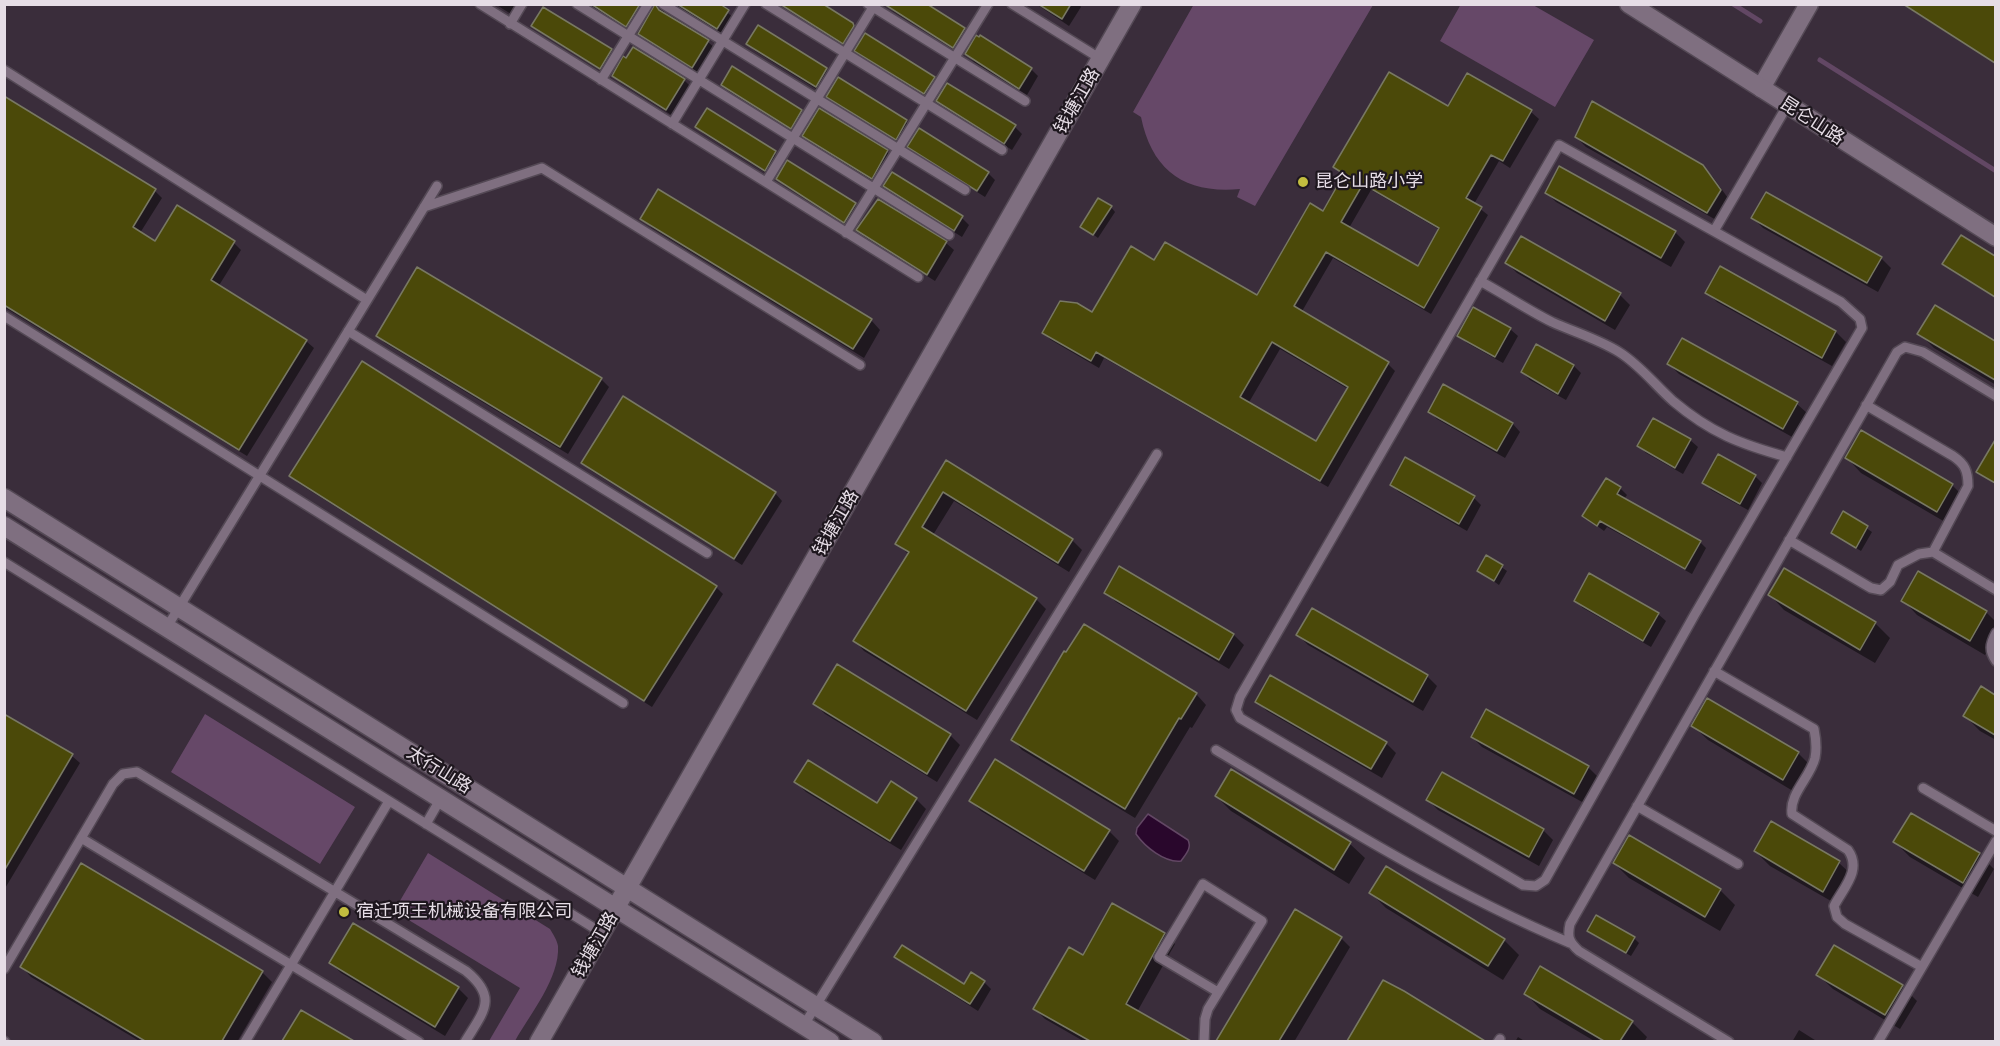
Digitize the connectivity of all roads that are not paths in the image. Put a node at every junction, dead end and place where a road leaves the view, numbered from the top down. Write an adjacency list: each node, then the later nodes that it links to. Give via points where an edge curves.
1 (480, 4): 14 (lane)
2 (522, 4): 14 (lane)
3 (577, 4): 15 (lane)
4 (648, 4): 15 (lane)
5 (663, 4): 16 (lane)
6 (745, 4): 16 (lane)
7 (766, 4): 17 (lane)
8 (988, 4): 18 (lane)
9 (1012, 4): 19 (lane)
10 (1132, 4): 19 (street, 钱塘江路)
11 (1629, 4): 23 (street, 昆仑山路)
12 (1809, 4): 23 (street)
13 (872, 6): 17 (lane); 18 (lane)
14 (510, 24): 21 (lane)
15 (628, 36): 21 (lane); 22 (lane)
16 (723, 41): 22 (lane); 24 (lane)
17 (845, 53): 24 (lane); 26 (lane)
18 (955, 58): 25 (lane); 26 (lane)
19 (1101, 59): 75 (street, 钱塘江路)
20 (4, 70): 43 (lane)
21 (601, 80): 28 (lane)
22 (699, 80): 28 (lane); 29 (lane)
23 (1761, 88): 27 (street, 昆仑山路)
24 (817, 99): 29 (lane); 30 (lane)
25 (1025, 101)
26 (927, 103): 30 (lane); 31 (lane)
27 (1787, 106): 37 (lane); 40 (street, 昆仑山路)
28 (672, 124): 32 (lane)
29 (793, 138): 32 (lane); 34 (lane)
30 (898, 149): 34 (lane); 35 (lane)
31 (1002, 150)
32 (766, 182): 38 (lane)
33 (437, 186): 36 (lane)
34 (874, 189): 38 (lane); 39 (lane)
35 (966, 190)
36 (424, 207): 43 (lane); 46 (lane, via 542,168)
37 (1714, 231): 42 (lane, via 1559,145); 50 (lane, via 1841,302 1860,319 1862,328)
38 (846, 233): 41 (lane)
39 (949, 235)
40 (1995, 237)
41 (918, 278)
42 (1480, 281): 50 (lane, via 1550,321 1620,353 1714,431); 50 (lane, via 1245,688 1236,710 1240,718 1523,885 1536,886 1545,880)
43 (367, 300): 45 (lane)
44 (4, 316): 51 (lane)
45 (348, 332): 51 (lane); 56 (lane)
46 (860, 365)
47 (1995, 396): 48 (lane, via 1923,352 1905,347 1897,352)
48 (1866, 405): 54 (lane); 55 (lane, via 1963,463 1968,486)
49 (1157, 454): 84 (lane)
50 (1787, 457)
51 (260, 476): 59 (lane); 64 (lane)
52 (4, 498): 59 (street, 太行山路)
53 (4, 526): 60 (street, 太行山路)
54 (1789, 540): 55 (lane, via 1871,588 1881,590 1898,565); 63 (lane)
55 (1933, 552): 58 (lane)
56 (707, 553)
57 (4, 562): 68 (lane)
58 (1995, 590)
59 (179, 608): 60 (lane); 75 (street, 太行山路)
60 (167, 627): 67 (street, 太行山路)
61 (1995, 633): 62 (lane, via 1990,651)
62 (1995, 661)
63 (1714, 671): 69 (lane); 81 (lane, via 1814,729 1815,758 1791,806 1792,814 1848,850 1854,859 1854,871 1834,906 1837,917)
64 (623, 704)
65 (1216, 750): 79 (lane, via 1374,844 1522,923)
66 (1923, 788): 71 (lane)
67 (441, 798): 70 (lane); 77 (street, 太行山路)
68 (389, 801): 70 (lane); 76 (lane)
69 (1636, 806): 74 (lane); 79 (lane, via 1574,914 1568,934)
70 (426, 824): 78 (lane)
71 (1995, 831)
72 (81, 838): 76 (lane, via 113,784 123,774 137,772); 80 (lane); 82 (lane)
73 (1995, 841): 81 (lane)
74 (1738, 864)
75 (628, 888): 77 (street, 钱塘江路); 84 (street, 太行山路)
76 (335, 892): 80 (lane); 88 (lane, via 477,980 486,993 485,1008)
77 (617, 907): 78 (street, 钱塘江路); 85 (street, 太行山路)
78 (602, 933): 89 (street, 钱塘江路)
79 (1570, 944): 93 (lane)
80 (291, 964): 86 (lane); 87 (lane)
81 (1922, 967): 94 (lane)
82 (4, 969)
83 (1218, 992): 83 (lane, via 1159,957 1203,884 1262,921); 92 (lane, via 1204,1019)
84 (816, 1005): 85 (lane); 91 (street, 太行山路)
85 (804, 1025): 90 (street, 太行山路)
86 (245, 1041)
87 (419, 1041)
88 (465, 1041)
89 (540, 1041)
90 (830, 1041)
91 (873, 1041)
92 (1204, 1041)
93 (1729, 1041)
94 (1878, 1041)

